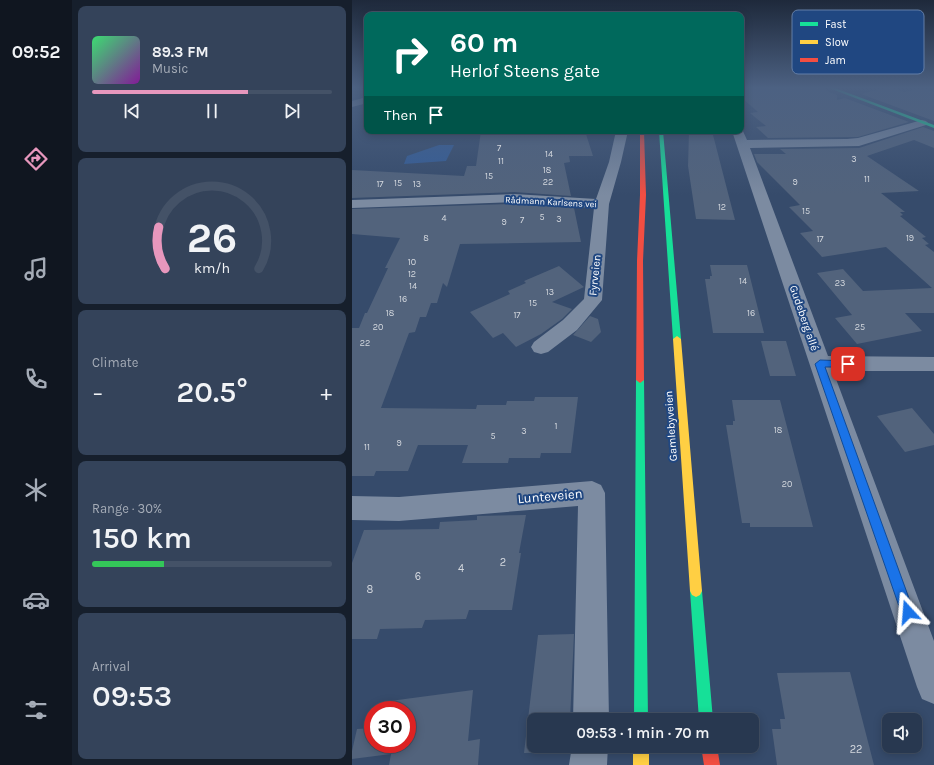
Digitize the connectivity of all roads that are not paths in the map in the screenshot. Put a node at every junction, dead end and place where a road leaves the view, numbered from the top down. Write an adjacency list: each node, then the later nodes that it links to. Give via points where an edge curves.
1 (920, 124): 7 (street, via 847,144)
2 (924, 124): 3 (street)
3 (934, 127)
4 (621, 134): 9 (street, Rådmann Karlsens vei)
5 (642, 134): 16 (street, via 644,195 640,261)
6 (661, 134): 17 (street, Gamlebyveien)
7 (741, 138): 11 (street, Gudeberg allé)
8 (352, 204): 9 (street, Rådmann Karlsens vei, via 514,198)
9 (602, 204): 10 (street, Fyrveien, via 593,300 570,325)
10 (541, 348)
11 (820, 364): 12 (street); 14 (street, Gudeberg allé)
12 (934, 364)
13 (352, 508): 15 (street, Lunteveien, via 399,509 592,493)
14 (934, 687)
15 (590, 713)
16 (641, 713)
17 (705, 713)
18 (589, 753): 21 (street)
19 (641, 753): 22 (street)
20 (710, 753): 23 (street)
21 (588, 765)
22 (641, 765)
23 (712, 765)

